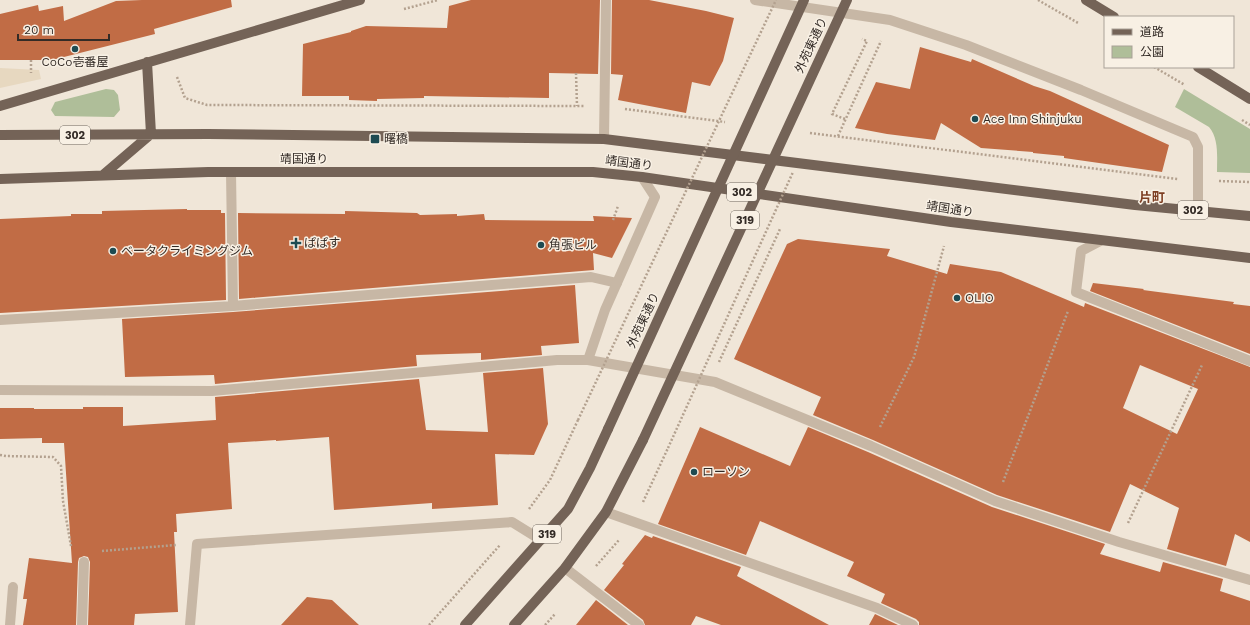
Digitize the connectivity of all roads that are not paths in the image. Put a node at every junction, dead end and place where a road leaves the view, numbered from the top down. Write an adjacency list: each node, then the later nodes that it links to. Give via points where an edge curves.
1 (360, 0): 8 (main road)
2 (606, 0): 14 (street)
3 (755, 0): 19 (street, via 890,20 966,45 1194,137 1198,147)
4 (804, 0): 30 (main road, 外苑東通り / 319, bridge, via 590,468 568,509)
5 (847, 0): 29 (main road, 外苑東通り / 319, bridge, via 643,440)
6 (1086, 0): 7 (main road)
7 (1112, 16)
8 (147, 62): 11 (main road); 12 (main road)
9 (1200, 68): 10 (main road)
10 (1250, 98)
11 (0, 106)
12 (151, 134): 13 (main road, 靖国通り / 302); 14 (main road, 靖国通り / 302); 16 (main road)
13 (0, 135)
14 (604, 139): 19 (main road, 靖国通り / 302)
15 (232, 172): 16 (main road, 靖国通り / 302); 17 (main road, 靖国通り / 302, via 593,172); 24 (street)
16 (103, 175): 18 (main road, 靖国通り / 302)
17 (642, 177): 21 (main road, 靖国通り / 302); 23 (street, via 655,197)
18 (0, 179)
19 (1198, 211): 20 (main road, 靖国通り / 302)
20 (1250, 216)
21 (1100, 241): 22 (main road, 靖国通り / 302); 27 (street, via 1081,251 1076,292)
22 (1250, 258)
23 (617, 283): 24 (street, via 591,277); 26 (street)
24 (233, 306): 25 (street)
25 (0, 320)
26 (588, 360): 28 (street, via 557,360 212,391); 33 (street, via 715,382 871,446 995,501 1119,542)
27 (1250, 362)
28 (0, 390)
29 (606, 512): 32 (main road, 外苑東通り / 319); 41 (street, via 877,608)
30 (541, 540): 37 (street, via 512,522 197,544); 38 (main road, 外苑東通り / 319)
31 (84, 562): 36 (street)
32 (565, 568): 39 (main road, 外苑東通り / 319); 40 (street)
33 (1250, 580)
34 (13, 587): 35 (street)
35 (10, 625)
36 (82, 625)
37 (190, 625)
38 (465, 625)
39 (514, 625)
40 (639, 625)
41 (913, 625)

